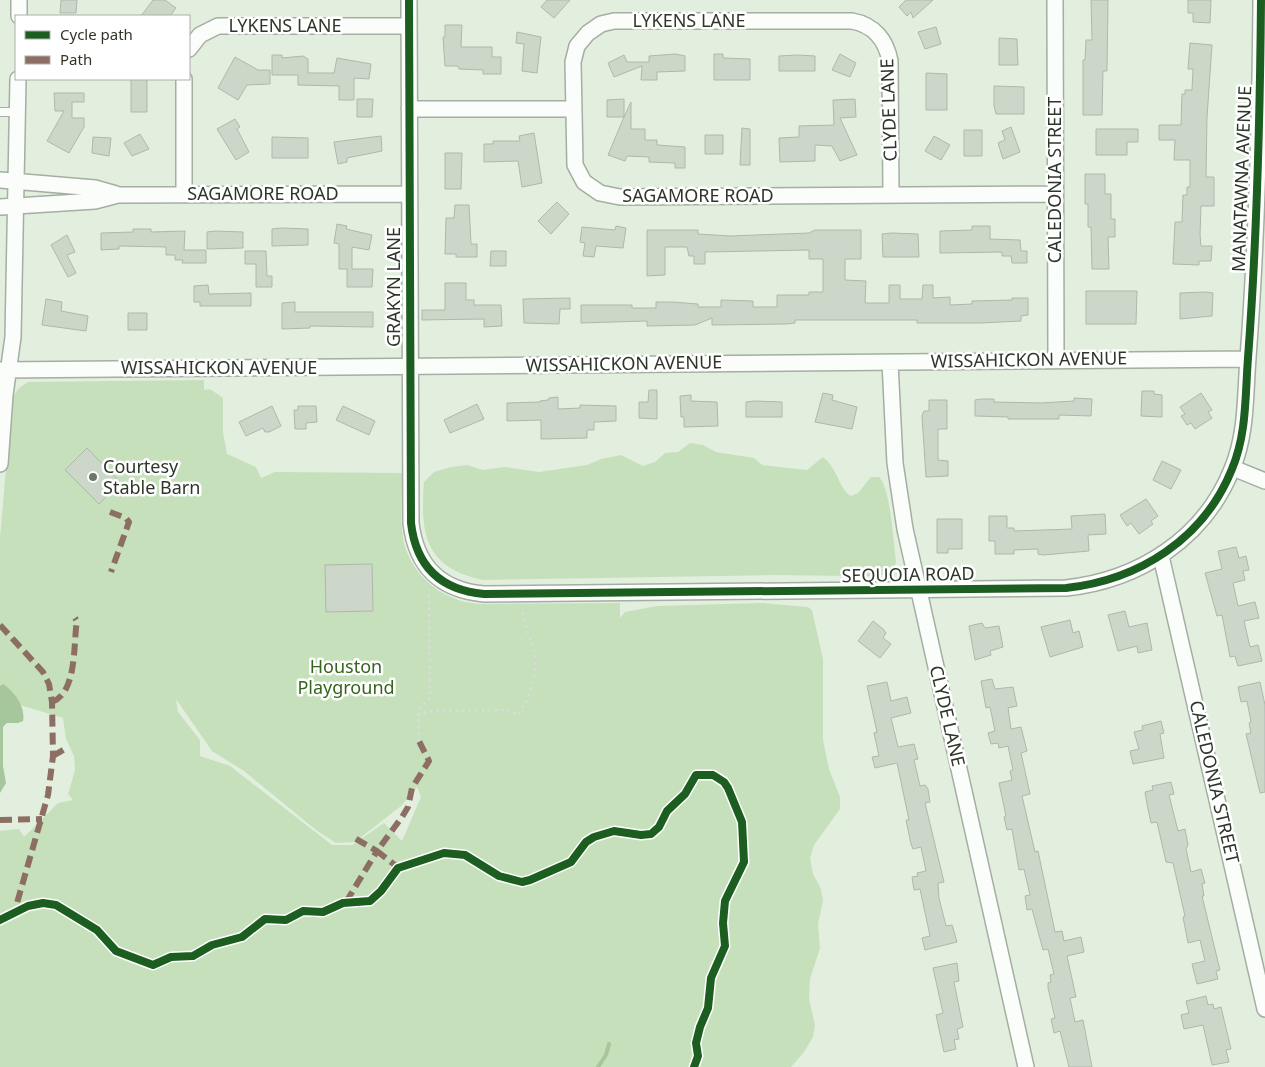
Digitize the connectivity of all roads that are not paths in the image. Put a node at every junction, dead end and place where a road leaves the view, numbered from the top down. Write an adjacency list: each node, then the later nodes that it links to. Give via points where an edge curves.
1 (19, 0): 5 (street)
2 (409, 0): 6 (street, GRAKYN LANE)
3 (1055, 0): 19 (street, CALEDONIA STREET)
4 (1261, 0): 23 (street, MANATAWNA AVENUE, via 1254,290)
5 (19, 15)
6 (409, 26): 8 (street, LYKENS LANE, via 224,26 211,28); 11 (street, GRAKYN LANE)
7 (873, 29): 12 (street, LYKENS LANE, via 852,20 608,22 594,27 577,46 573,62); 21 (street, CLYDE LANE, via 885,43 890,61)
8 (192, 44)
9 (18, 80): 14 (street)
10 (184, 80): 17 (street)
11 (409, 109): 12 (street); 18 (street, GRAKYN LANE)
12 (573, 109): 21 (street, SAGAMORE ROAD, via 574,154 579,174 592,189 609,196)
13 (0, 112): 14 (lane)
14 (17, 112): 16 (street)
15 (0, 180): 16 (street, SAGAMORE ROAD)
16 (16, 180): 20 (street, SAGAMORE ROAD, via 94,188); 22 (street)
17 (184, 194): 18 (street, SAGAMORE ROAD); 20 (street, SAGAMORE ROAD)
18 (409, 194): 26 (street, GRAKYN LANE)
19 (1055, 194): 21 (street, SAGAMORE ROAD); 24 (street, CALEDONIA STREET)
20 (118, 195): 22 (street, SAGAMORE ROAD)
21 (891, 195)
22 (8, 207): 27 (street, via 13,337)
23 (1248, 359): 24 (street, WISSAHICKON AVENUE); 29 (street, SEQUOIA ROAD, via 1244,428)
24 (1056, 360): 25 (street, WISSAHICKON AVENUE)
25 (890, 362): 26 (street, WISSAHICKON AVENUE); 33 (street, CLYDE LANE, via 895,464)
26 (409, 366): 27 (street, WISSAHICKON AVENUE); 32 (street, GRAKYN LANE, via 411,523 416,550)
27 (5, 370): 28 (street)
28 (0, 464)
29 (1233, 468): 30 (street); 31 (street, SEQUOIA ROAD, via 1201,521)
30 (1265, 482)
31 (1161, 556): 33 (street, SEQUOIA ROAD, via 1116,578 1083,586); 34 (street, CALEDONIA STREET)
32 (430, 570): 33 (street, SEQUOIA ROAD, via 458,589 484,594)
33 (918, 590): 35 (street, CLYDE LANE)
34 (1265, 1009)
35 (1026, 1067)

